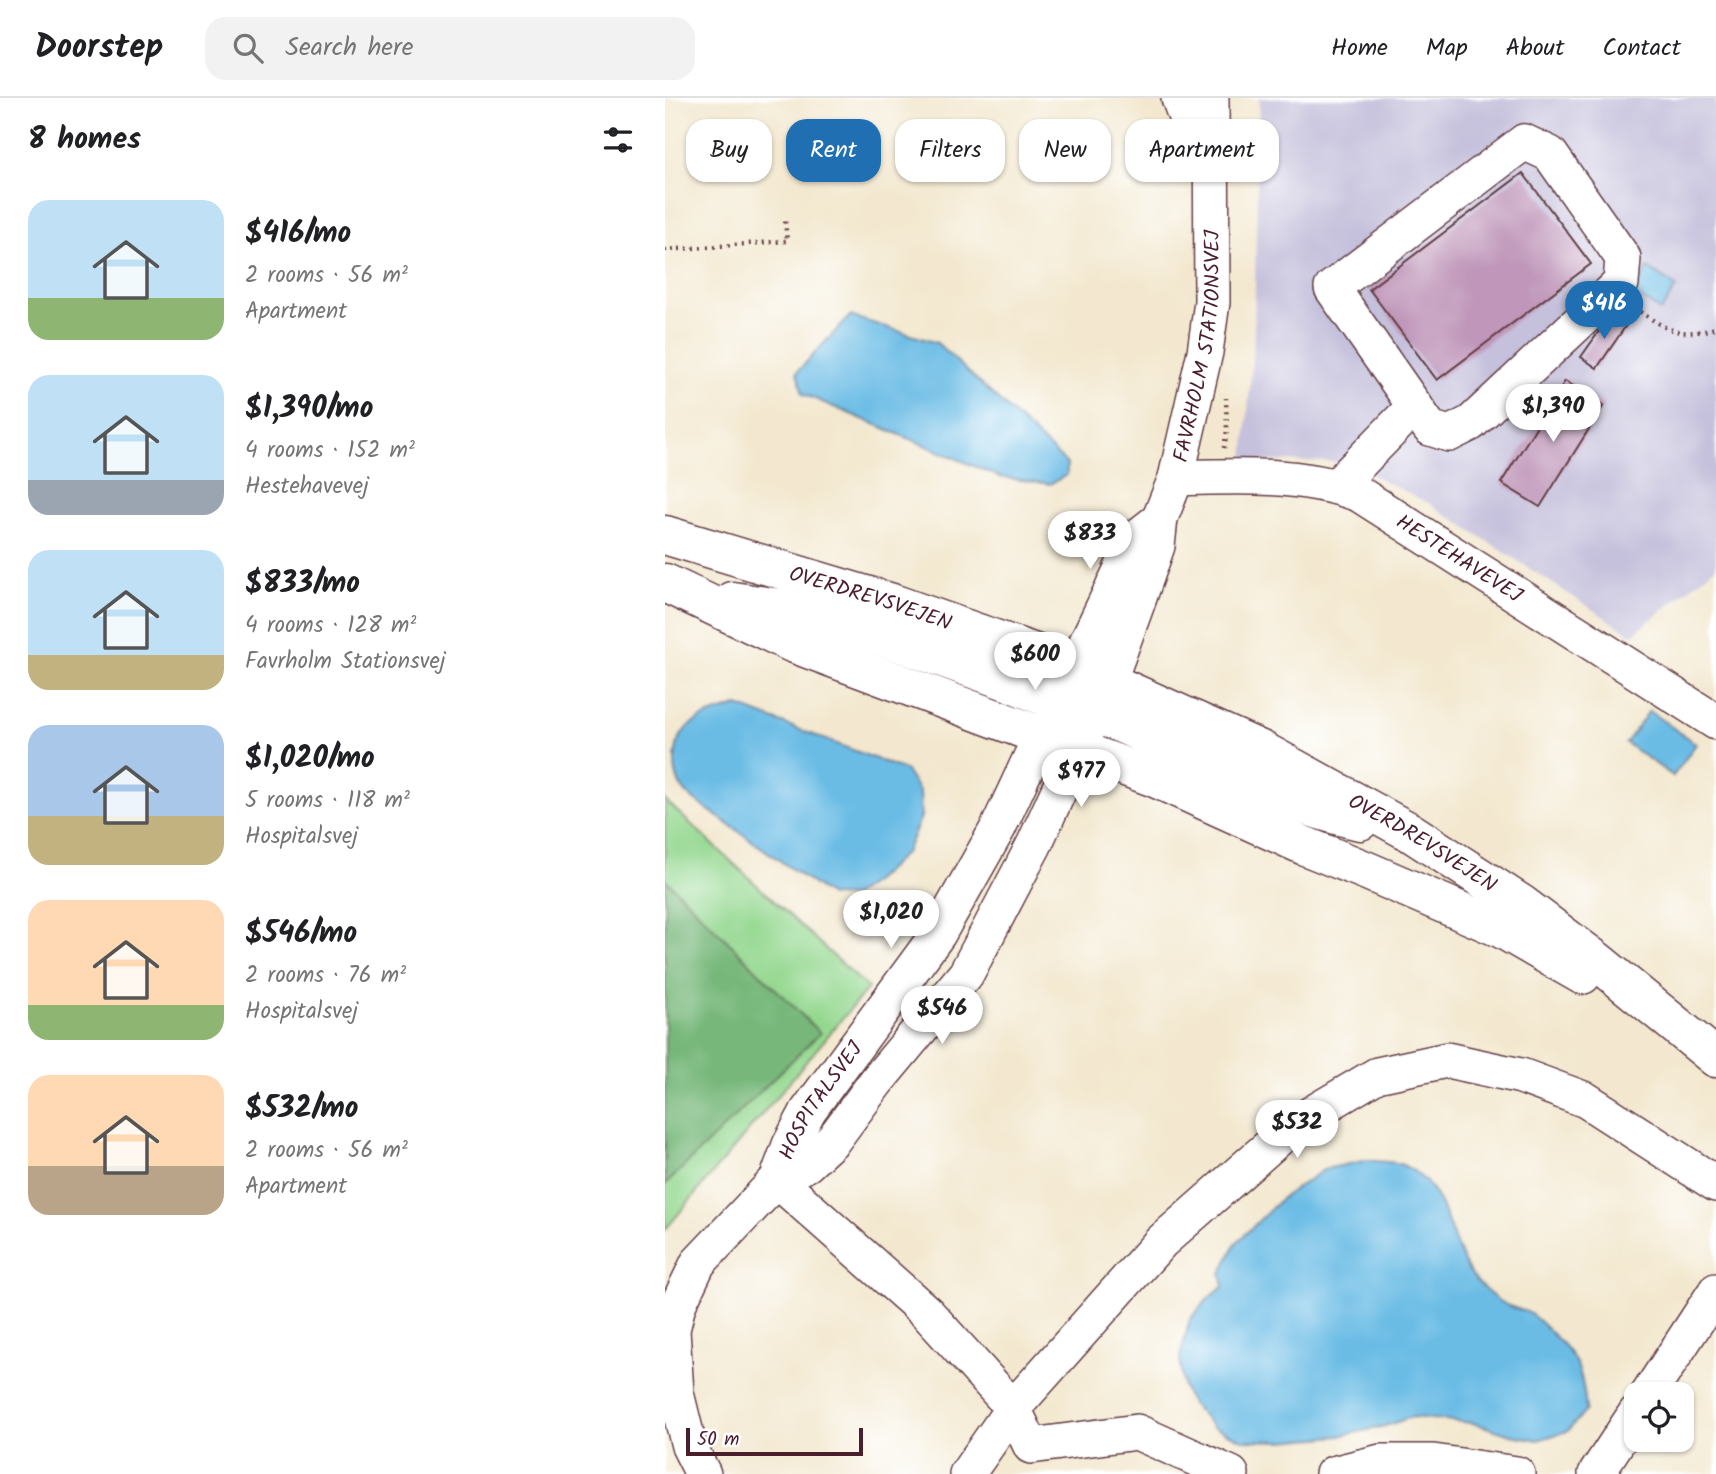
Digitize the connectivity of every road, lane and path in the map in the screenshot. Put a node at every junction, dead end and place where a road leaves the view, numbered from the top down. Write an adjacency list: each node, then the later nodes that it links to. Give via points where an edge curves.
1 (1179, 98): 3 (street, FAVRHOLM STATIONSVEJ)
2 (1211, 98): 4 (street, FAVRHOLM STATIONSVEJ)
3 (1187, 119)
4 (1211, 119)
5 (1210, 182): 11 (street, FAVRHOLM STATIONSVEJ, via 1212,302)
6 (785, 221): 7 (path, via 787,242)
7 (665, 250)
8 (1610, 293): 9 (path, via 1674,332 1693,334); 10 (street, via 1471,423 1450,434 1430,428); 10 (street, via 1621,283 1623,258 1550,154 1524,142 1332,288)
9 (1716, 328)
10 (1415, 406): 12 (street)
11 (1176, 478): 12 (street, HESTEHAVEVEJ, via 1297,480); 15 (street, FAVRHOLM STATIONSVEJ, via 1160,518 1157,547)
12 (1337, 486): 16 (street, HESTEHAVEVEJ, via 1359,494)
13 (665, 535): 15 (main road, OVERDREVSVEJEN, via 892,603)
14 (680, 589): 15 (main road, via 820,614 1043,696); 17 (main road, OVERDREVSVEJEN, via 792,643)
15 (1085, 690): 17 (main road, via 1077,717 1056,726); 18 (main road, OVERDREVSVEJEN, via 1103,717 1219,770 1321,812 1410,832 1521,904)
16 (1716, 722)
17 (1060, 744): 18 (main road, OVERDREVSVEJEN, via 1155,778 1502,929); 19 (street, HOSPITALSVEJ, via 1033,753 998,828 938,934 808,1111); 19 (street, HOSPITALSVEJ, via 1034,845 966,974 832,1140 807,1164)
18 (1711, 1054)
19 (777, 1180): 23 (street, via 927,1313); 25 (street, HOSPITALSVEJ, via 698,1263 678,1305 672,1330 676,1393 689,1446)
20 (1716, 1184): 23 (street, via 1586,1100 1521,1076 1447,1060 1377,1075 1296,1123 1161,1242)
21 (1716, 1291): 22 (street)
22 (1656, 1382)
23 (1013, 1408): 26 (street); 27 (street, via 1031,1446 1137,1432)
24 (1624, 1431): 30 (street)
25 (703, 1474)
26 (967, 1474)
27 (1231, 1474)
28 (1333, 1474): 29 (street, via 1381,1462 1433,1462)
29 (1517, 1474)
30 (1595, 1474)

